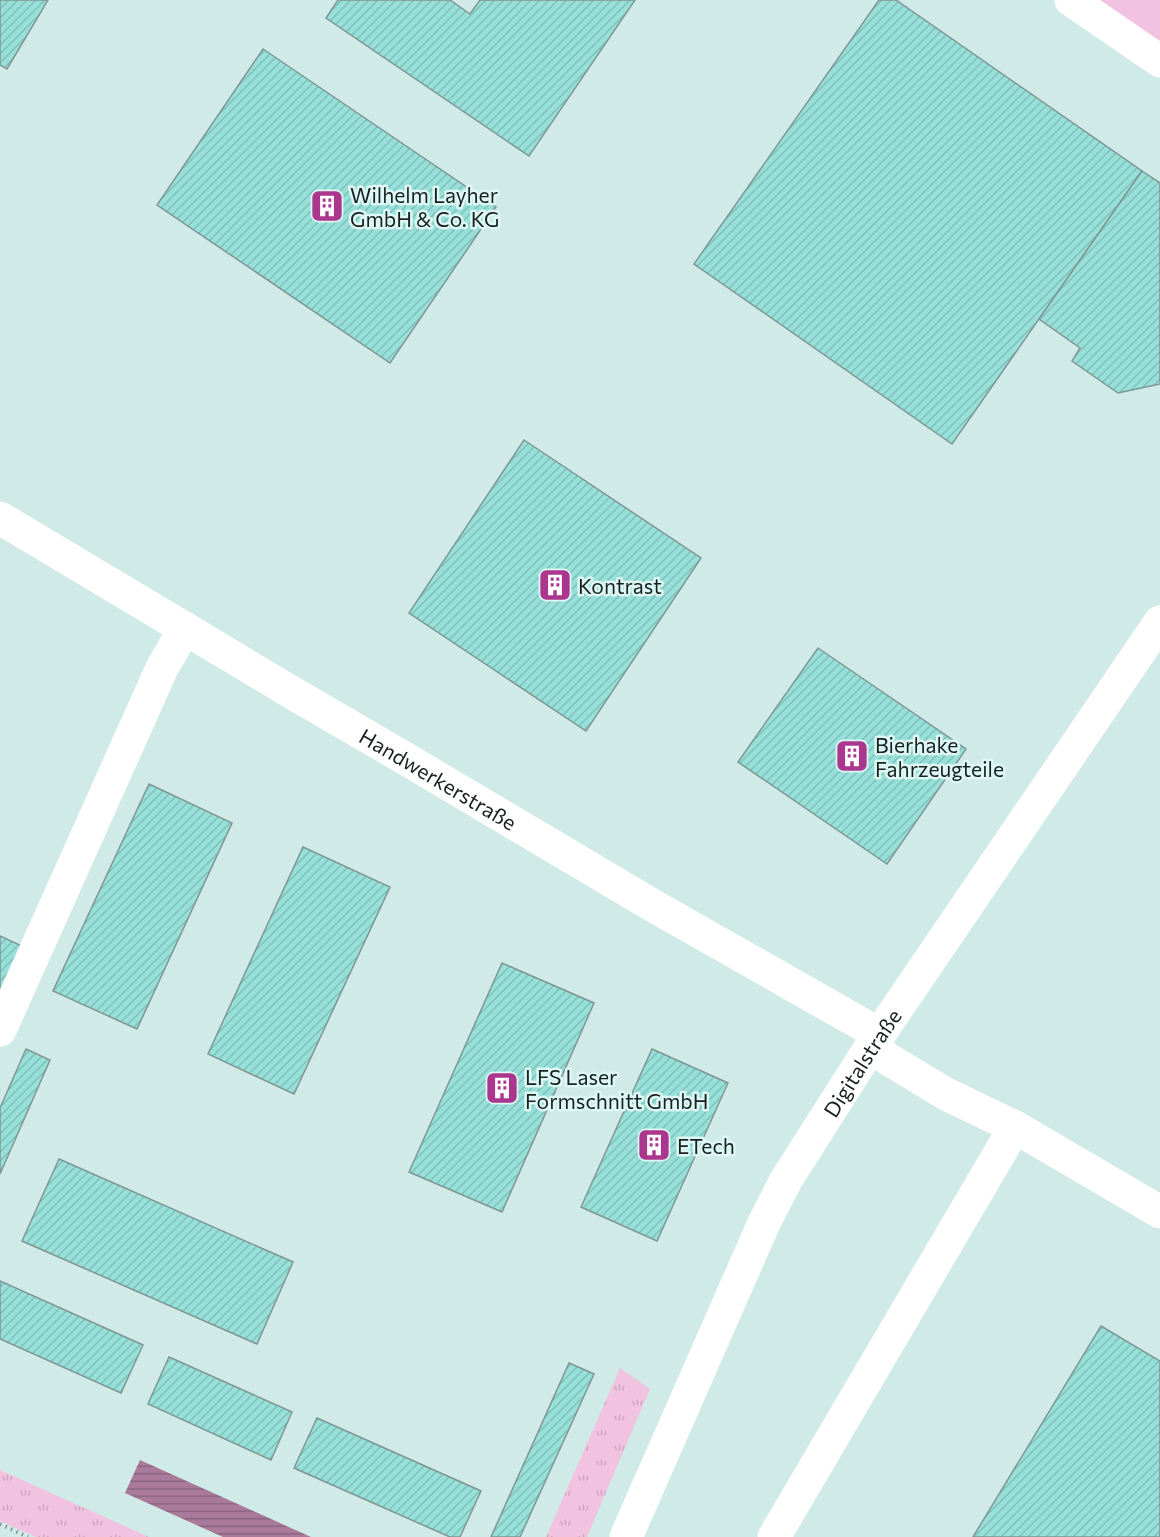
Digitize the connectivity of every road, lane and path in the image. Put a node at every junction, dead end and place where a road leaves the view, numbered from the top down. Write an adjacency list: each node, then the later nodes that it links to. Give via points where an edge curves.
1 (1071, 0): 2 (street)
2 (1160, 60)
3 (0, 518): 5 (street, Handwerkerstraße)
4 (1160, 622): 7 (street, Digitalstraße)
5 (185, 628): 6 (street, via 162,668); 7 (street, Handwerkerstraße)
6 (0, 1030)
7 (874, 1041): 8 (street, Handwerkerstraße, via 946,1094); 12 (street, Digitalstraße, via 786,1180 764,1223)
8 (1016, 1127): 9 (street, Handwerkerstraße); 13 (street)
9 (1160, 1212)
10 (0, 1524): 11 (path)
11 (28, 1537)
12 (626, 1537)
13 (774, 1537)

